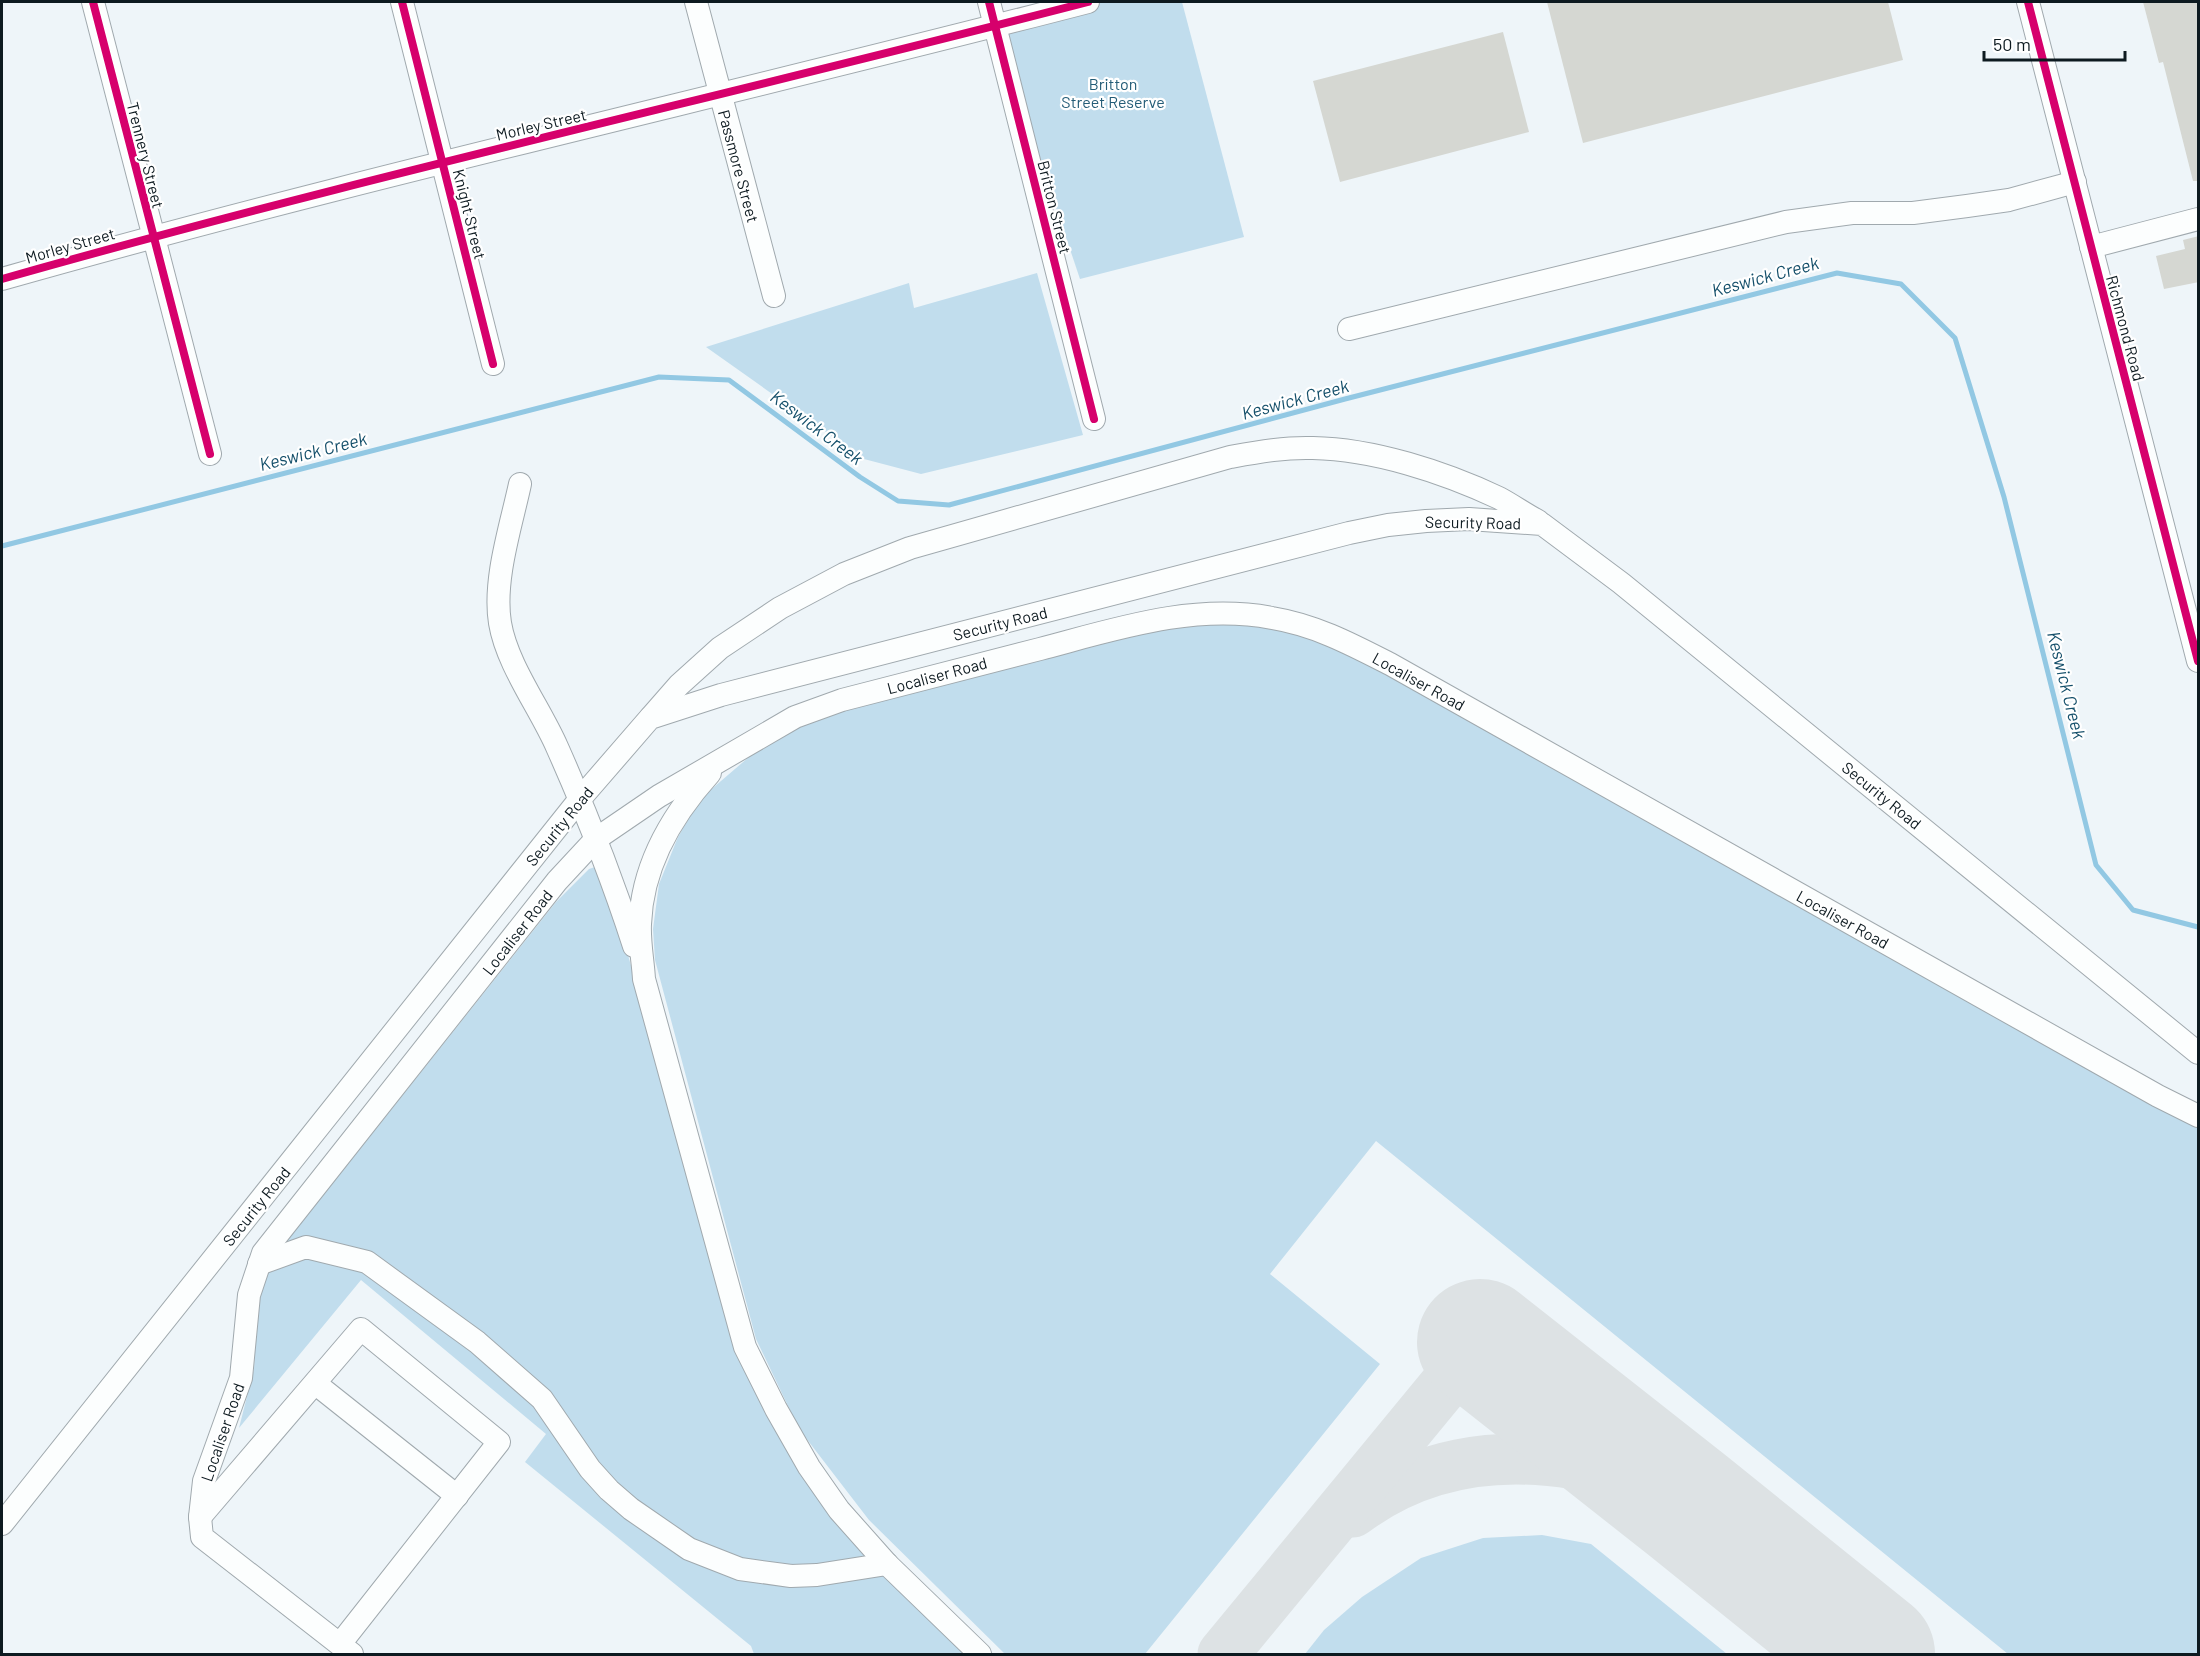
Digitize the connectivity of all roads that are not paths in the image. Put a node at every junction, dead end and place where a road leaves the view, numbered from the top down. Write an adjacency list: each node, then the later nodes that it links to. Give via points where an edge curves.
1 (93, 2): 12 (street, Trennery Street)
2 (402, 2): 9 (street, Knight Street)
3 (696, 2): 8 (street, Passmore Street)
4 (989, 2): 7 (street, Britton Street)
5 (1088, 2): 7 (street, Morley Street)
6 (2028, 2): 10 (street, Richmond Road)
7 (995, 26): 8 (street, Morley Street); 18 (street, Britton Street)
8 (720, 95): 9 (street, Morley Street); 15 (street, Passmore Street)
9 (442, 161): 12 (street, Morley Street); 17 (street, Knight Street)
10 (2075, 182): 13 (street, Richmond Road); 16 (street, via 2009,200 1957,208 1852,213 1786,222)
11 (2199, 219): 13 (street)
12 (153, 236): 14 (street, Morley Street); 19 (street, Trennery Street)
13 (2091, 247): 22 (street, Richmond Road)
14 (2, 279)
15 (774, 296)
16 (1349, 329)
17 (493, 364)
18 (1094, 419)
19 (210, 454)
20 (520, 484): 25 (street, via 502,567 500,624 511,657)
21 (1542, 524): 23 (street, Security Road, via 1426,520 1348,533 721,695); 23 (street, via 1499,498 1400,462 1344,450 1312,448 1270,449 1230,457 910,548 844,574 780,608 720,648); 28 (street, Security Road, via 1621,583)
22 (2198, 658)
23 (650, 717): 25 (street, Security Road)
24 (722, 759): 26 (street, Localiser Road); 27 (street, via 675,816 647,877 640,926); 29 (street, Localiser Road, via 795,717 842,700 1136,624 1186,615 1229,614 1305,625 1336,636 1389,664)
25 (579, 800): 26 (street); 34 (street, Security Road)
26 (596, 839): 27 (street); 30 (street, Localiser Road, via 557,881 263,1253)
27 (644, 979): 35 (street, via 745,1347 809,1467 839,1510)
28 (2199, 1053)
29 (2199, 1116)
30 (259, 1264): 33 (street, Localiser Road, via 249,1295 241,1378 204,1480); 35 (street, via 306,1247 367,1262 477,1342 542,1399 609,1490 689,1549 740,1569 779,1575 817,1575)
31 (316, 1384): 32 (street); 32 (street, via 361,1329 499,1442); 33 (street)
32 (457, 1496): 36 (street)
33 (200, 1517): 36 (street, Localiser Road, via 202,1537)
34 (2, 1524)
35 (887, 1564): 37 (street)
36 (346, 1649)
37 (980, 1654)

